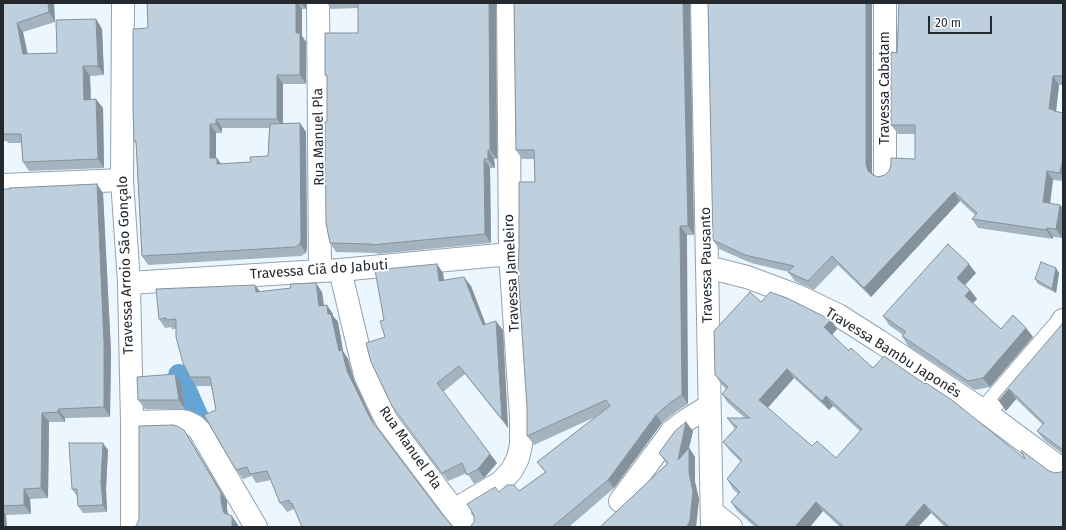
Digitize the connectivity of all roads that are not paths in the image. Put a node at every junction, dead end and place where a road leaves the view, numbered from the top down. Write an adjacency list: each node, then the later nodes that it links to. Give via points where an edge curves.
1 (123, 3): 7 (street, Travessa Arroio São Gonçalo)
2 (318, 3): 11 (street, Rua Manuel Pla)
3 (508, 3): 9 (street, Travessa Jameleiro)
4 (702, 3): 10 (street, Travessa Pausanto)
5 (886, 3): 6 (street, Travessa Cabatam)
6 (885, 173)
7 (122, 180): 8 (street); 12 (street, Travessa Arroio São Gonçalo)
8 (3, 185)
9 (510, 254): 11 (street, Travessa Ciã do Jabuti); 19 (street, Travessa Jameleiro, via 521,445 512,470 501,482)
10 (707, 267): 14 (street, Travessa Pausanto); 15 (street, Travessa Bambu Japonês, via 747,277 798,296 838,315)
11 (330, 271): 12 (street, Travessa Ciã do Jabuti); 19 (street, Rua Manuel Pla, via 376,400 387,421)
12 (129, 283): 16 (street, Travessa Arroio São Gonçalo)
13 (1063, 320): 15 (street)
14 (709, 406): 18 (street, via 672,431); 20 (street, Travessa Pausanto)
15 (985, 412): 17 (street, Travessa Bambu Japonês)
16 (132, 422): 21 (street, Travessa Arroio São Gonçalo); 22 (street, via 180,421 196,426)
17 (1063, 470)
18 (620, 501)
19 (454, 510): 23 (street, Rua Manuel Pla)
20 (712, 519): 24 (street)
21 (132, 527)
22 (256, 527)
23 (468, 527)
24 (731, 527)

